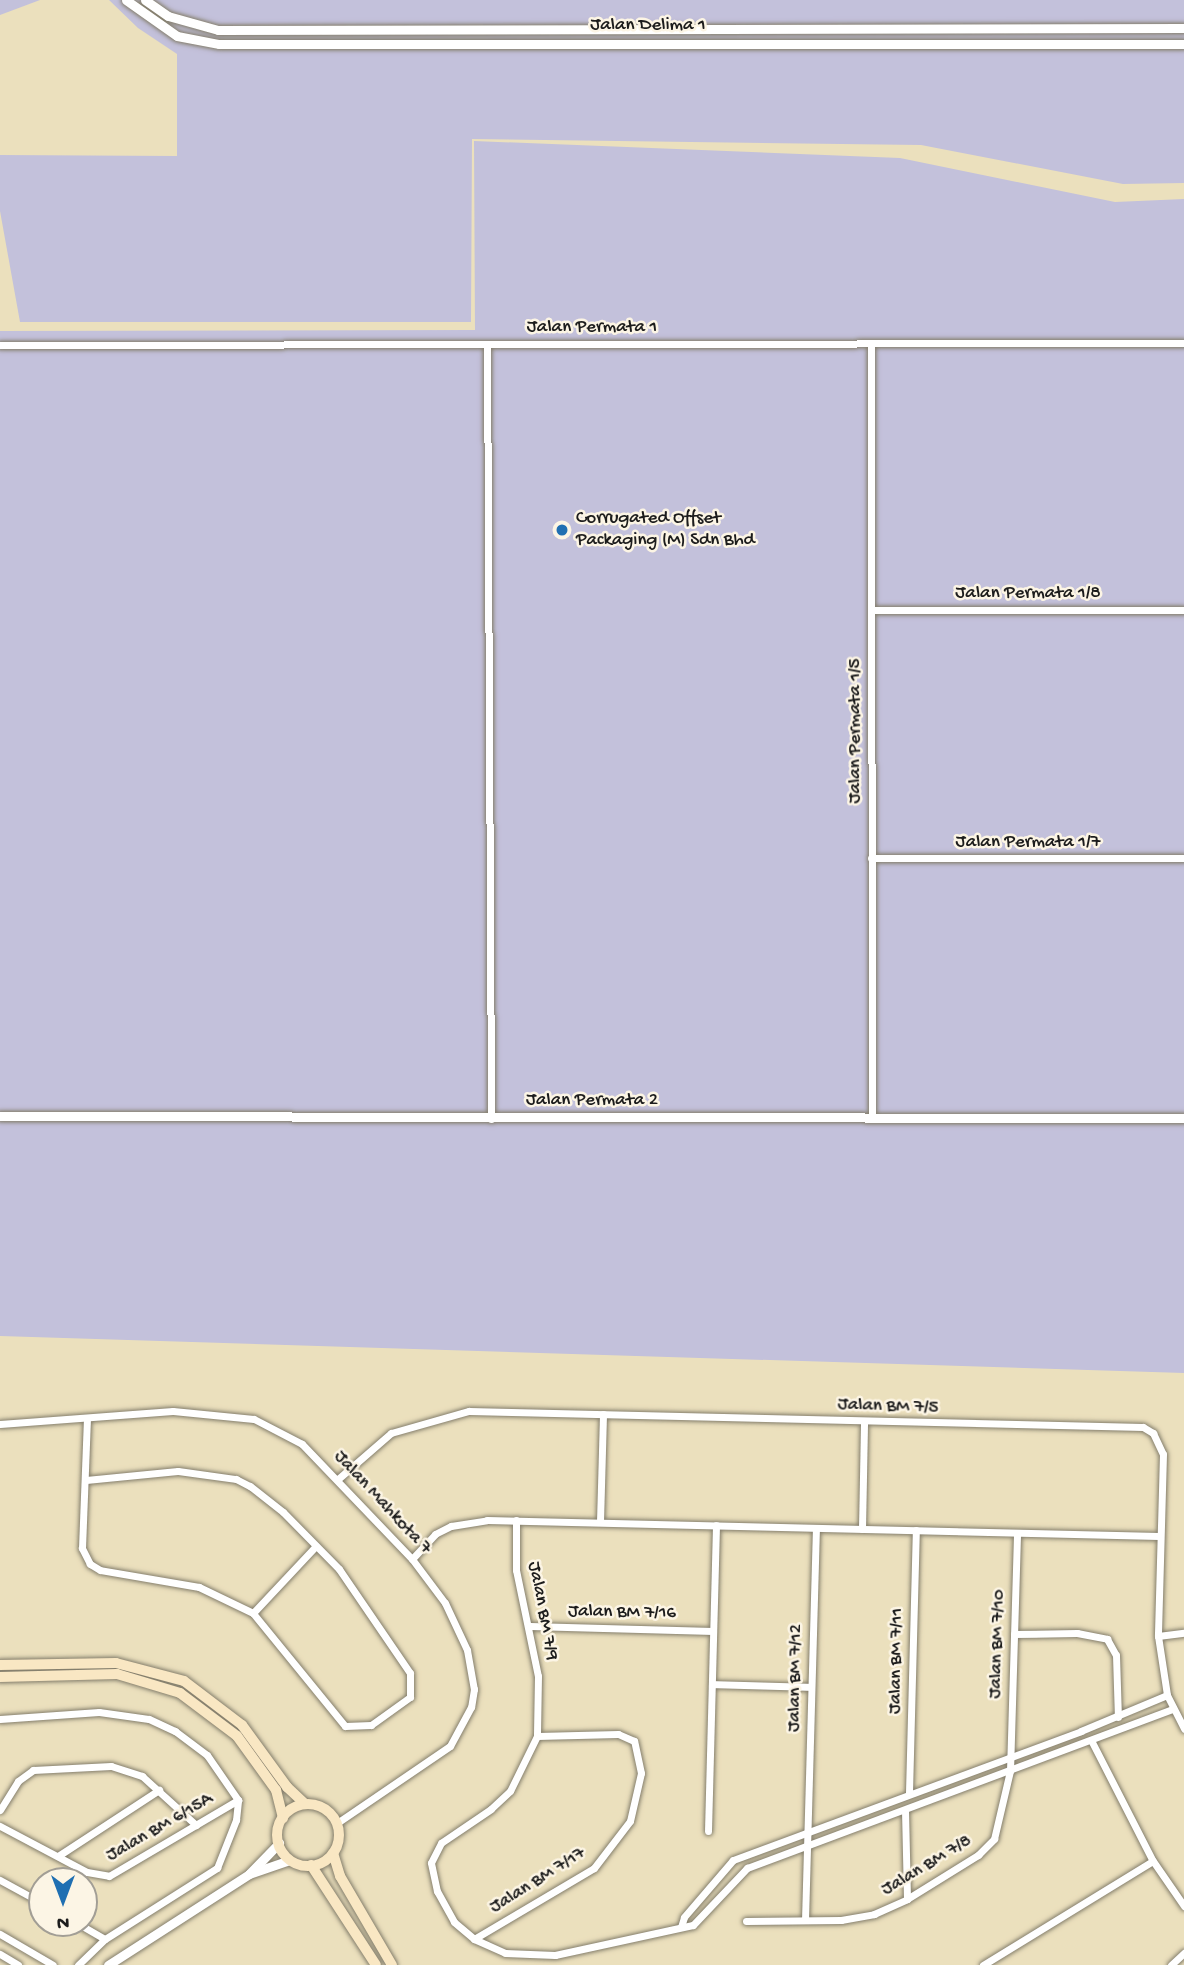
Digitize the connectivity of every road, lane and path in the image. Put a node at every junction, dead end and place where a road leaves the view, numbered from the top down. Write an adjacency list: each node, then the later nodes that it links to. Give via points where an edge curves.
1 (126, 0): 4 (street, Jalan Delima 1, via 177,36 219,44)
2 (145, 0): 3 (street, Jalan Delima 1, via 168,16 218,30)
3 (1184, 28)
4 (1184, 44)
5 (1184, 343): 7 (street, Jalan Permata 1)
6 (487, 344): 7 (street, Jalan Permata 1); 8 (street, Jalan Permata 1); 16 (street)
7 (871, 344): 9 (street, Jalan Permata 1/5)
8 (0, 345)
9 (871, 610): 10 (street, Jalan Permata 1/8); 11 (street, Jalan Permata 1/5)
10 (1184, 610)
11 (872, 858): 12 (street, Jalan Permata 1/7); 14 (street, Jalan Permata 1/5)
12 (1184, 858)
13 (0, 1116): 16 (street, Jalan Permata 2)
14 (872, 1118): 15 (street, Jalan Permata 2); 16 (street, Jalan Permata 2)
15 (1184, 1118)
16 (491, 1119)
17 (603, 1415): 19 (street, Jalan BM 7/5); 21 (street, Jalan BM 7/5, via 469,1411 391,1433); 24 (street)
18 (87, 1418): 20 (street, Jalan Mahkota 7); 21 (street, Jalan Mahkota 7, via 203,1411 254,1419 302,1444); 22 (street)
19 (864, 1422): 27 (street); 30 (street, Jalan BM 7/5, via 1146,1429 1163,1454)
20 (0, 1424)
21 (338, 1479): 32 (street, Jalan Mahkota 7)
22 (86, 1480): 31 (street, via 178,1471 236,1479 284,1512); 33 (street, via 82,1548 90,1564 100,1570 186,1583)
23 (516, 1520): 24 (street); 32 (street, via 451,1526 435,1534); 34 (street, Jalan BM 7/9, via 516,1570)
24 (600, 1522): 25 (street)
25 (716, 1525): 26 (street); 35 (street)
26 (816, 1528): 27 (street); 42 (street, Jalan BM 7/12)
27 (862, 1529): 28 (street)
28 (916, 1530): 29 (street); 53 (street, Jalan BM 7/11)
29 (1017, 1533): 30 (street); 37 (street, Jalan BM 7/10)
30 (1159, 1536): 38 (street, Jalan BM 7/5)
31 (316, 1546): 33 (street); 33 (street, via 376,1618 410,1673 412,1691 407,1702 371,1725 354,1728 338,1722)
32 (412, 1559): 59 (street, Jalan Mahkota 7, via 445,1603 467,1650 474,1689 471,1707 450,1746)
33 (253, 1614)
34 (530, 1626): 35 (street, Jalan BM 7/16); 48 (street, Jalan BM 7/9, via 538,1676)
35 (713, 1631): 41 (street)
36 (1184, 1633): 38 (street)
37 (1014, 1634): 45 (street, via 1077,1633 1107,1639 1116,1655); 50 (street, Jalan BM 7/10)
38 (1158, 1636): 43 (street, Jalan BM 7/5)
39 (0, 1665): 55 (main road, via 116,1663 184,1681 242,1725)
40 (0, 1677): 58 (main road, via 117,1674 180,1693 237,1736 276,1790)
41 (712, 1684): 42 (street); 63 (street)
42 (811, 1687): 62 (street, Jalan BM 7/12)
43 (1167, 1695): 44 (street, Jalan BM 7/5); 45 (street)
44 (1173, 1709): 47 (street, Jalan BM 7/5); 49 (street)
45 (1118, 1717): 50 (street)
46 (0, 1718): 54 (street, via 99,1712 149,1719 175,1731 207,1755)
47 (1184, 1729)
48 (537, 1736): 82 (street, Jalan BM 7/9, via 510,1791 434,1853 432,1874 444,1907); 82 (street, Jalan BM 7/17, via 618,1734 634,1741 642,1773 630,1821 594,1868)
49 (1092, 1742): 51 (street); 69 (street)
50 (1009, 1757): 51 (street, Jalan BM 7/8); 53 (street)
51 (1010, 1771): 57 (street); 74 (street, Jalan BM 7/8, via 994,1839 978,1855)
52 (159, 1790): 56 (street, via 135,1772 111,1766 39,1768 18,1781); 60 (street); 67 (street)
53 (909, 1792): 62 (street)
54 (238, 1800): 60 (street, Jalan BM 6/15A); 81 (street, via 236,1821 217,1868)
55 (305, 1804): 58 (main road); 59 (main road, via 324,1808)
56 (0, 1810)
57 (905, 1810): 65 (street); 74 (street)
58 (282, 1818): 64 (main road)
59 (337, 1823): 66 (main road, via 339,1839)
60 (196, 1825): 67 (street, Jalan BM 6/15A, via 112,1875 91,1874)
61 (0, 1826): 67 (street, Jalan BM 6/15A)
62 (808, 1829): 65 (street, Jalan BM 7/12); 78 (street, via 729,1863 684,1917)
63 (708, 1831)
64 (279, 1843): 68 (main road); 71 (street)
65 (807, 1846): 76 (street, Jalan BM 7/12); 78 (street, via 745,1869 693,1925)
66 (333, 1853): 70 (main road); 90 (main road, via 340,1876)
67 (58, 1856)
68 (290, 1860): 70 (main road); 71 (street)
69 (1153, 1861): 75 (street); 91 (street)
70 (311, 1865): 89 (main road)
71 (248, 1874): 88 (street)
72 (0, 1880): 73 (street)
73 (28, 1895)
74 (907, 1899): 76 (street, Jalan BM 7/8, via 874,1914)
75 (1184, 1906)
76 (806, 1920): 77 (street, Jalan BM 7/8)
77 (746, 1921)
78 (681, 1927): 82 (street, Jalan BM 7/9, via 538,1957 505,1953)
79 (0, 1934): 86 (street)
80 (98, 1935): 81 (street)
81 (105, 1939): 87 (street)
82 (474, 1939)
83 (1184, 1953): 92 (street)
84 (0, 1954): 85 (street)
85 (18, 1965)
86 (53, 1965)
87 (78, 1965)
88 (108, 1965)
89 (376, 1965)
90 (392, 1965)
91 (983, 1965)
92 (1171, 1965)

